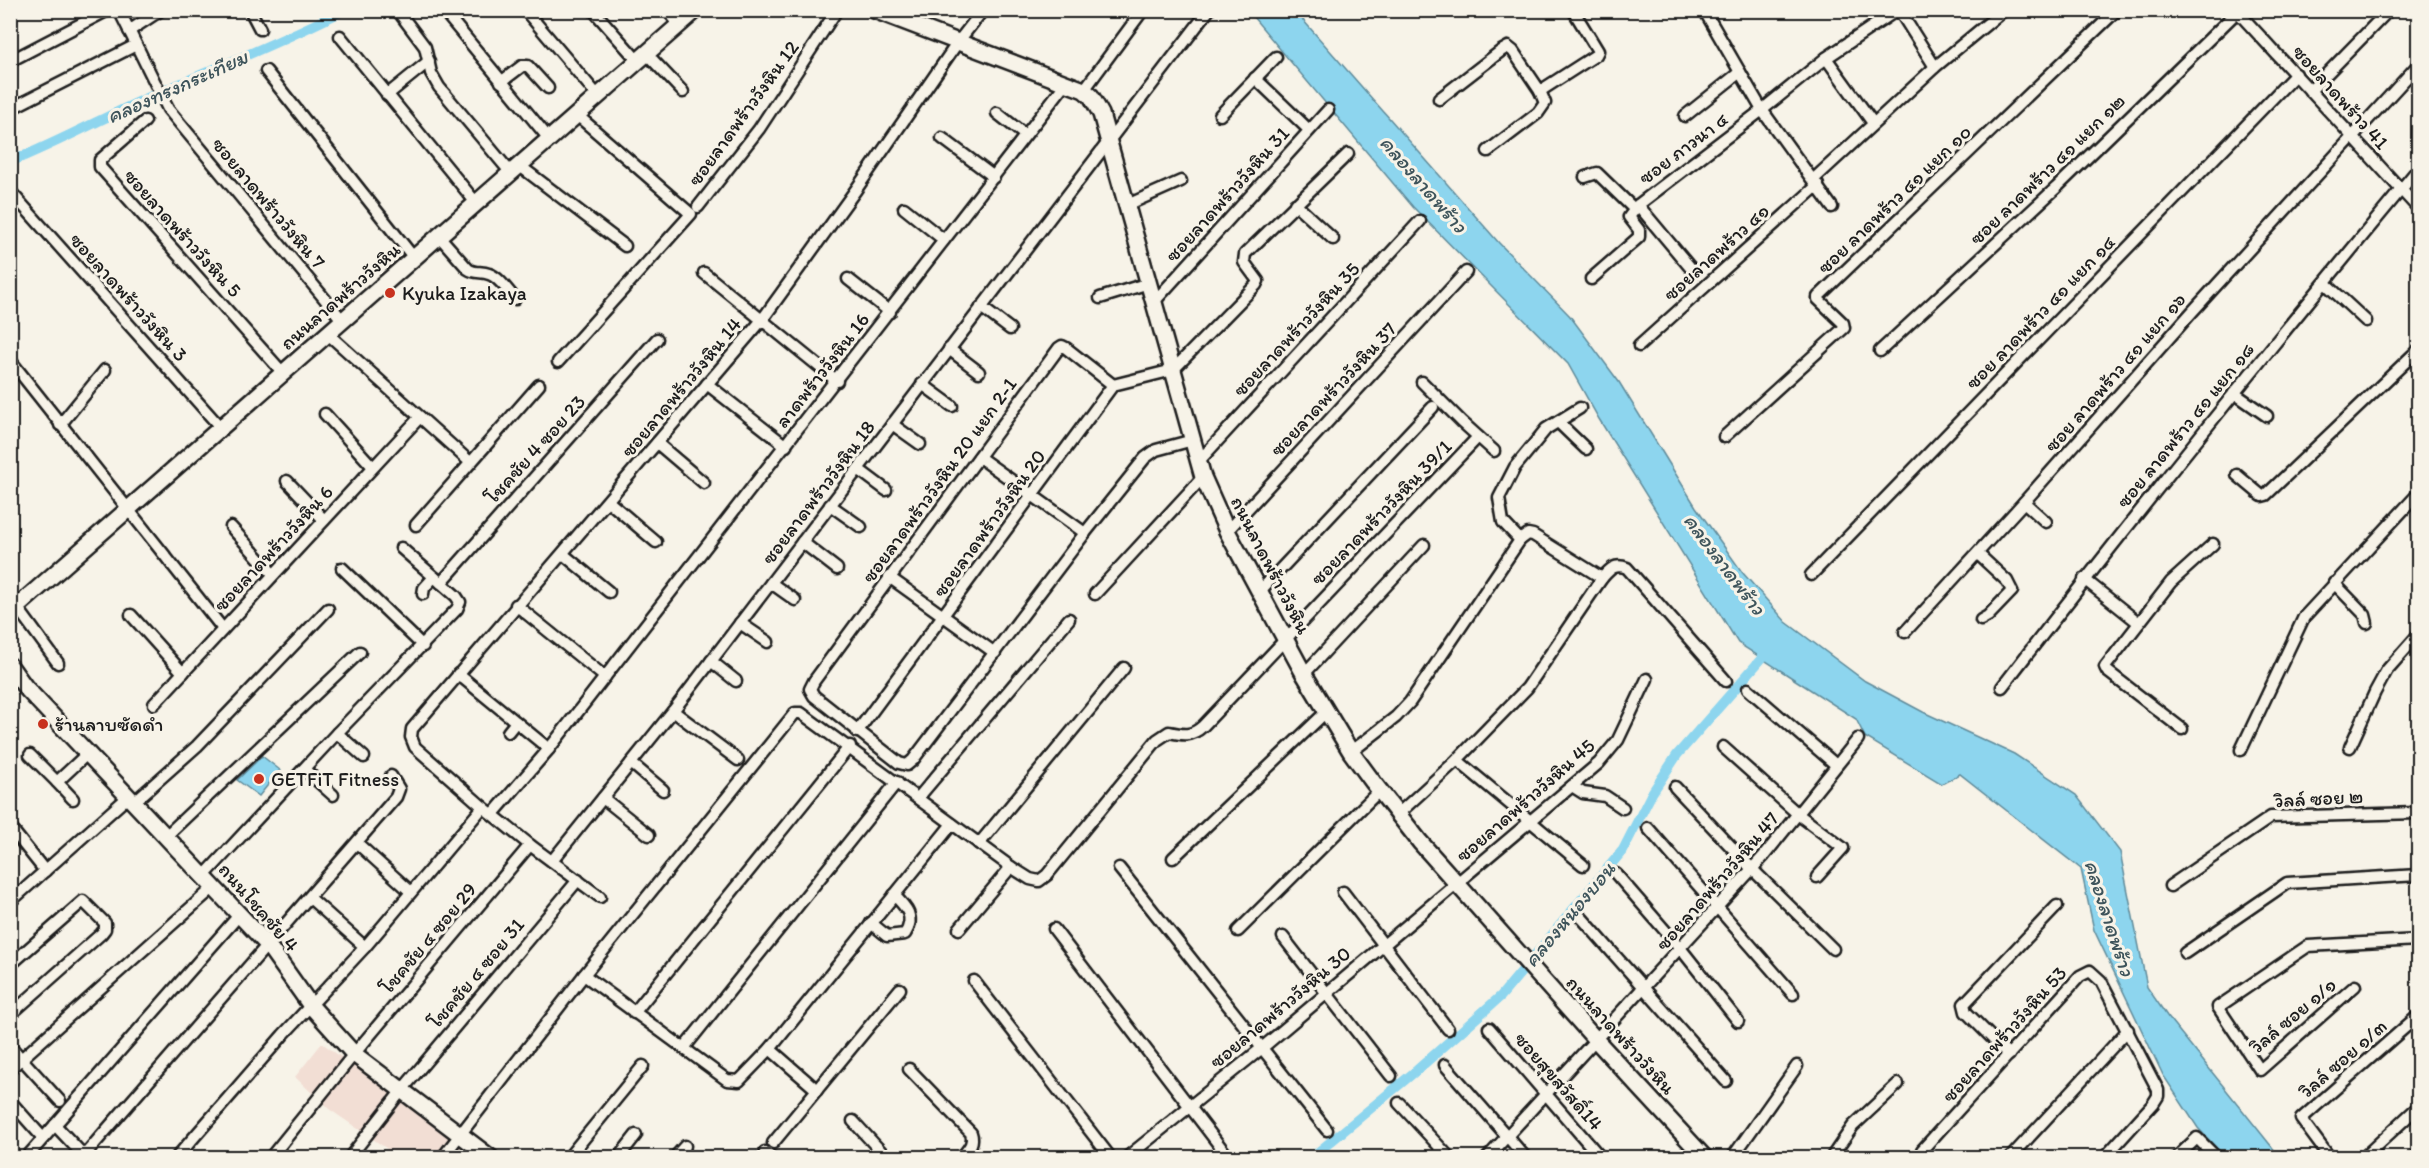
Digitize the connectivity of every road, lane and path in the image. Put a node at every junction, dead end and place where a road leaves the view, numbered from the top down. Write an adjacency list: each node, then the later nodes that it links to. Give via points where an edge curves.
1 (108, 10): 34 (street)
2 (119, 10): 27 (street, ซอยลาดพร้าววังหิน 7)
3 (161, 10): 27 (street)
4 (250, 10): 26 (street)
5 (443, 10): 42 (street)
6 (525, 10): 50 (street)
7 (593, 10): 31 (street)
8 (667, 10): 25 (street)
9 (696, 10): 25 (main road, ถนนลาดพร้าววังหิน)
10 (837, 10): 84 (street, ซอยลาดพร้าววังหิน 12, via 759,129)
11 (874, 10): 29 (main road)
12 (984, 10): 29 (street, ซอยลาดพร้าววังหิน 14)
13 (1143, 10): 45 (street)
14 (1209, 10): 66 (street, ซอยลาดพร้าววังหิน 18)
15 (1573, 10): 46 (street, via 1598,51)
16 (1704, 10): 39 (street)
17 (1898, 10): 33 (street, ซอย ภาวนา ๔); 37 (street)
18 (2004, 10): 37 (street, ซอยลาดพร้าว ๔๑)
19 (2116, 10): 137 (street, ซอย ลาดพร้าว ๔๑ แยก ๑๐, via 1818,297 1844,328)
20 (2371, 10): 24 (street)
21 (2389, 10): 24 (street)
22 (398, 11): 35 (street, via 424,47)
23 (2237, 11): 40 (street, ซอยลาดพร้าว 41); 112 (street, ซอย ลาดพร้าว ๔๑ แยก ๑๒, via 2056,188)
24 (2379, 20): 47 (street)
25 (680, 25): 31 (main road, ถนนลาดพร้าววังหิน)
26 (260, 29)
27 (129, 31): 30 (street, ซอยลาดพร้าววังหิน 7)
28 (340, 36): 49 (street)
29 (958, 42): 43 (main road); 103 (street, ซอยลาดพร้าววังหิน 14)
30 (136, 45): 52 (street); 104 (street, ซอยลาดพร้าววังหิน 7, via 163,99)
31 (643, 57): 48 (street); 50 (main road, ถนนลาดพร้าววังหิน)
32 (1276, 57): 41 (street)
33 (1826, 58): 54 (street, ซอย ภาวนา ๔); 60 (street)
34 (10, 61)
35 (429, 61): 49 (street); 69 (street, via 439,87)
36 (2418, 65): 63 (street, ซอย ลาดพร้าว ๔๑ แยก ๑๖)
37 (1935, 67): 60 (street, ซอยลาดพร้าว ๔๑)
38 (266, 71): 90 (street)
39 (1740, 72): 54 (street); 58 (street)
40 (2296, 74): 47 (street, ซอยลาดพร้าว 41); 178 (street, ซอย ลาดพร้าว ๔๑ แยก ๑๔)
41 (1255, 78): 57 (street); 61 (street)
42 (501, 82): 44 (street, via 522,66 528,66); 65 (street)
43 (1066, 83): 45 (main road); 62 (street, ลาดพร้าววังหิน 16)
44 (548, 88)
45 (1084, 90): 66 (main road, ถนนลาดพร้าววังหิน, via 1098,105)
46 (1540, 91): 51 (street, via 1508,47); 67 (street, via 1543,108)
47 (2310, 91): 63 (street, ซอยลาดพร้าว 41)
48 (683, 92)
49 (387, 95): 77 (street)
50 (598, 96): 56 (main road, ถนนลาดพร้าววังหิน)
51 (1439, 99)
52 (10, 109)
53 (1328, 110): 61 (street, ซอยลาดพร้าววังหิน 31)
54 (1762, 110): 74 (street); 80 (street, ซอย ภาวนา ๔)
55 (997, 112): 62 (street)
56 (578, 115): 65 (main road, ถนนลาดพร้าววังหิน); 84 (street)
57 (1220, 115)
58 (1685, 116)
59 (145, 121): 118 (street, ซอยลาดพร้าววังหิน 5, via 100,160 100,167)
60 (1873, 123): 74 (street, ซอยลาดพร้าว ๔๑)
61 (1309, 130): 100 (street, ซอยลาดพร้าววังหิน 31)
62 (1025, 135): 71 (street, ลาดพร้าววังหิน 16)
63 (2352, 137): 75 (street, ซอยลาดพร้าว 41); 157 (street, ซอย ลาดพร้าว ๔๑ แยก ๑๖)
64 (942, 138): 71 (street)
65 (550, 140): 69 (main road, ถนนลาดพร้าววังหิน)
66 (1109, 142): 79 (main road, ถนนลาดพร้าววังหิน); 101 (street, ซอยลาดพร้าววังหิน 18)
67 (1488, 152)
68 (1348, 154): 78 (street)
69 (515, 169): 77 (main road, ถนนลาดพร้าววังหิน); 89 (street)
70 (2418, 169): 75 (street, ซอย ลาดพร้าว ๔๑ แยก ๑๘)
71 (994, 177): 88 (street, ลาดพร้าววังหิน 16)
72 (1585, 177): 80 (street, via 1597,173)
73 (1181, 181): 79 (street)
74 (1816, 182): 81 (street); 109 (street, ซอยลาดพร้าว ๔๑)
75 (2402, 189): 83 (street, ซอยลาดพร้าว 41); 97 (street, ซอย ลาดพร้าว ๔๑ แยก ๑๘)
76 (10, 191): 135 (street, ซอยลาดพร้าววังหิน 3)
77 (477, 204): 86 (main road, ถนนลาดพร้าววังหิน)
78 (1295, 204): 87 (street); 116 (street, via 1245,254 1244,262 1257,276 1256,285)
79 (1127, 205): 96 (main road, ถนนลาดพร้าววังหิน)
80 (1636, 207): 92 (street, ซอย ภาวนา ๔); 95 (street, via 1629,217 1639,230 1639,237)
81 (1832, 207)
82 (904, 208): 88 (street)
83 (2418, 208)
84 (694, 211): 114 (street, ซอยลาดพร้าววังหิน 12)
85 (1420, 221): 145 (street, ซอยลาดพร้าววังหิน 35)
86 (439, 237): 90 (main road, ถนนลาดพร้าววังหิน); 99 (street, via 468,269 495,277)
87 (1333, 239)
88 (944, 240): 102 (street, ลาดพร้าววังหิน 16)
89 (625, 246)
90 (414, 258): 104 (main road, ถนนลาดพร้าววังหิน)
91 (1466, 272): 165 (street, ซอยลาดพร้าววังหิน 37)
92 (1694, 272)
93 (704, 273): 103 (street)
94 (848, 279): 102 (street)
95 (1591, 279)
96 (1149, 283): 98 (street); 100 (main road, ถนนลาดพร้าววังหิน)
97 (2325, 283): 105 (street); 125 (street, ซอย ลาดพร้าว ๔๑ แยก ๑๘)
98 (1100, 298)
99 (515, 299)
100 (1154, 302): 116 (main road, ถนนลาดพร้าววังหิน)
101 (981, 307): 106 (street); 110 (street, ซอยลาดพร้าววังหิน 18)
102 (890, 312): 119 (street, ลาดพร้าววังหิน 16)
103 (762, 320): 119 (street); 121 (street, ซอยลาดพร้าววังหิน 14)
104 (343, 321): 107 (main road, ถนนลาดพร้าววังหิน)
105 (2366, 321)
106 (1010, 329)
107 (328, 334): 118 (main road, ถนนลาดพร้าววังหิน); 131 (street)
108 (657, 339): 182 (street, โชคชัย 4 ซอย 23)
109 (1639, 346)
110 (949, 349): 117 (street); 122 (street, ซอยลาดพร้าววังหิน 18)
111 (2418, 350): 149 (street, via 2269,493 2262,496)
112 (1880, 351)
113 (10, 360): 134 (street)
114 (558, 362)
115 (105, 370): 134 (street)
116 (1173, 370): 124 (street); 138 (main road, ถนนลาดพร้าววังหิน)
117 (979, 372)
118 (283, 374): 135 (main road, ถนนลาดพร้าววังหิน)
119 (837, 381): 141 (street, ลาดพร้าววังหิน 16)
120 (1422, 382): 136 (street)
121 (707, 384): 139 (street, ซอยลาดพร้าววังหิน 14); 141 (street)
122 (922, 384): 126 (street); 133 (street, ซอยลาดพร้าววังหิน 18)
123 (539, 385): 146 (street)
124 (1113, 385): 144 (street, ซอยลาดพร้าววังหิน 20 แยก 2-1, via 1061,346); 155 (street, ซอยลาดพร้าววังหิน 20)
125 (2234, 393): 130 (street); 181 (street, ซอย ลาดพร้าว ๔๑ แยก ๑๘)
126 (952, 406)
127 (1433, 407): 186 (street)
128 (1580, 408): 132 (street)
129 (325, 414): 147 (street)
130 (2267, 416)
131 (420, 417): 146 (street); 147 (street, ซอยลาดพร้าววังหิน 6)
132 (1558, 422): 142 (street); 167 (street, via 1546,429 1515,467 1499,498 1503,522)
133 (892, 424): 140 (street); 148 (street, ซอยลาดพร้าววังหิน 18)
134 (60, 425): 159 (street)
135 (221, 428): 159 (main road, ถนนลาดพร้าววังหิน)
136 (1478, 437): 143 (street); 203 (street, ซอยลาดพร้าววังหิน 39/1)
137 (1724, 437)
138 (1193, 440): 145 (main road, ถนนลาดพร้าววังหิน); 166 (street, via 1156,450 1145,458)
139 (657, 443): 152 (street); 156 (street, ซอยลาดพร้าววังหิน 14)
140 (920, 444)
141 (786, 446): 215 (street, ลาดพร้าววังหิน 16)
142 (1586, 449)
143 (1494, 451)
144 (979, 457): 155 (street); 179 (street, ซอยลาดพร้าววังหิน 20 แยก 2-1)
145 (1199, 461): 150 (main road, ถนนลาดพร้าววังหิน)
146 (470, 462): 162 (street)
147 (373, 467): 160 (street, ซอยลาดพร้าววังหิน 6)
148 (858, 469): 153 (street); 158 (street, ซอยลาดพร้าววังหิน 18)
149 (2237, 476)
150 (1203, 477): 165 (main road, ถนนลาดพร้าววังหิน); 188 (street)
151 (287, 481): 160 (street)
152 (704, 483)
153 (886, 490)
154 (2418, 494): 184 (street)
155 (1032, 495): 166 (street); 194 (street, ซอยลาดพร้าววังหิน 20)
156 (608, 501): 168 (street); 173 (street, ซอยลาดพร้าววังหิน 14)
157 (2024, 502): 161 (street); 174 (street, ซอย ลาดพร้าว ๔๑ แยก ๑๖)
158 (830, 505): 164 (street); 169 (street, ซอยลาดพร้าววังหิน 18)
159 (128, 510): 192 (main road, ถนนลาดพร้าววังหิน); 200 (street)
160 (324, 520): 177 (street, ซอยลาดพร้าววังหิน 6)
161 (2046, 522)
162 (416, 525)
163 (231, 527): 177 (street)
164 (861, 527)
165 (1227, 531): 186 (main road, ถนนลาดพร้าววังหิน)
166 (1085, 533): 207 (street)
167 (1520, 540): 180 (street, via 1533,535); 235 (street, via 1410,702)
168 (656, 542)
169 (802, 542): 176 (street); 183 (street, ซอยลาดพร้าววังหิน 18)
170 (2213, 544): 197 (street, via 2171,582)
171 (1424, 545): 214 (street)
172 (401, 548): 182 (street)
173 (563, 554): 185 (street); 190 (street, ซอยลาดพร้าววังหิน 14)
174 (1978, 554): 196 (street, via 2007,581 2012,591); 201 (street, ซอย ลาดพร้าว ๔๑ แยก ๑๖)
175 (342, 568): 205 (street)
176 (837, 569)
177 (273, 574): 200 (street, ซอยลาดพร้าววังหิน 6)
178 (1811, 575)
179 (889, 577): 194 (street); 227 (street, ซอยลาดพร้าววังหิน 20 แยก 2-1, via 810,689)
180 (1602, 578): 218 (street, via 1613,567 1627,568); 240 (street, via 1527,688)
181 (2084, 579): 197 (street); 219 (street, ซอย ลาดพร้าว ๔๑ แยก ๑๘)
182 (438, 580): 187 (street, โชคชัย 4 ซอย 23, via 424,588); 205 (street, via 460,602)
183 (771, 583): 189 (street); 199 (street, ซอยลาดพร้าววังหิน 18)
184 (2334, 583): 198 (street, via 2365,615); 234 (street, via 2304,617)
185 (609, 592)
186 (1259, 592): 203 (main road, ถนนลาดพร้าววังหิน)
187 (423, 594)
188 (1095, 594)
189 (795, 600)
190 (516, 606): 213 (street, ซอยลาดพร้าววังหิน 14); 215 (street)
191 (328, 609): 255 (street, via 197,746)
192 (14, 610): 209 (street)
193 (131, 615): 212 (street)
194 (943, 616): 207 (street); 227 (street, ซอยลาดพร้าววังหิน 20)
195 (1069, 619): 253 (street)
196 (1981, 620)
197 (2139, 623): 225 (street, via 2105,669)
198 (2367, 623)
199 (740, 624): 204 (street); 208 (street, ซอยลาดพร้าววังหิน 18)
200 (222, 629): 212 (street, ซอยลาดพร้าววังหิน 6)
201 (1905, 632)
202 (2418, 635): 232 (street, via 2387,670)
203 (1285, 638): 214 (main road, ถนนลาดพร้าววังหิน); 274 (street, ซอยลาดพร้าววังหิน 39/1, via 1196,733 1180,736 1168,732 1157,740 1047,875 1039,881)
204 (768, 642)
205 (423, 646): 228 (street)
206 (360, 652): 267 (street)
207 (994, 653): 227 (street, via 907,765)
208 (711, 662): 217 (street); 222 (street, ซอยลาดพร้าววังหิน 18)
209 (58, 663)
210 (10, 666): 236 (main road, ถนนโชคชัย 4)
211 (1124, 668): 269 (street)
212 (183, 673): 221 (street, ซอยลาดพร้าววังหิน 6)
213 (458, 674): 224 (street); 256 (street, ซอยลาดพร้าววังหิน 14, via 412,729 411,737 415,747)
214 (1304, 674): 223 (main road, ถนนลาดพร้าววังหิน)
215 (604, 677): 233 (street, ลาดพร้าววังหิน 16)
216 (1647, 679): 247 (street, ซอยลาดพร้าววังหิน 45, via 1618,740)
217 (736, 681)
218 (1726, 681)
219 (2002, 687)
220 (1748, 688): 242 (street)
221 (154, 704)
222 (674, 711): 239 (street); 241 (street, ซอยลาดพร้าววังหิน 18)
223 (1326, 712): 235 (main road, ถนนลาดพร้าววังหิน); 271 (street)
224 (516, 722): 226 (street); 233 (street)
225 (2182, 729)
226 (508, 732)
227 (856, 732)
228 (337, 733): 238 (street); 243 (street)
229 (1858, 739): 242 (street, ซอยลาดพร้าววังหิน 47)
230 (850, 746): 246 (street); 308 (street, via 801,713 795,713); 316 (street)
231 (1723, 747): 261 (street)
232 (2350, 747)
233 (549, 749): 259 (street, ลาดพร้าววังหิน 16)
234 (2241, 750)
235 (1351, 752): 250 (main road, ถนนลาดพร้าววังหิน)
236 (88, 753): 245 (street); 255 (main road, ถนนโชคชัย 4)
237 (30, 755): 245 (street)
238 (364, 757)
239 (738, 760)
240 (1457, 760): 260 (street); 262 (street)
241 (632, 763): 249 (street); 252 (street, ซอยลาดพร้าววังหิน 18)
242 (1836, 765): 261 (street, ซอยลาดพร้าววังหิน 47)
243 (304, 769): 251 (street); 282 (street)
244 (391, 776): 268 (street, via 399,789 396,797)
245 (57, 782): 254 (street)
246 (897, 782): 253 (street); 325 (street)
247 (1572, 786): 257 (street, via 1583,793 1605,796); 262 (street, ซอยลาดพร้าววังหิน 45)
248 (1675, 787): 276 (street)
249 (663, 790)
250 (1379, 790): 260 (main road, ถนนลาดพร้าววังหิน); 298 (street)
251 (333, 795)
252 (603, 798): 266 (street); 272 (street, ซอยลาดพร้าววังหิน 18)
253 (918, 798): 263 (street)
254 (73, 799)
255 (131, 799): 267 (main road, ถนนโชคชัย 4); 277 (street)
256 (483, 807): 259 (street); 285 (street)
257 (1623, 808)
258 (2418, 813): 284 (street, วิลล์ ซอย ๒, via 2271,816)
259 (493, 814): 270 (street)
260 (1398, 814): 283 (main road, ถนนลาดพร้าววังหิน)
261 (1799, 814): 276 (street, ซอยลาดพร้าววังหิน 47); 280 (street, via 1843,848)
262 (1530, 820): 273 (street); 283 (street, ซอยลาดพร้าววังหิน 45)
263 (952, 824): 269 (street); 287 (street)
264 (10, 827): 277 (street)
265 (1648, 828): 291 (street)
266 (649, 835)
267 (166, 836): 282 (main road, ถนนโชคชัย 4)
268 (357, 843): 285 (street); 289 (street)
269 (979, 844): 274 (street)
270 (530, 845): 272 (street); 328 (street, โชคชัย ๔ ซอย 29)
271 (1173, 858)
272 (552, 861): 281 (street)
273 (1583, 865)
274 (1011, 867): 296 (street)
275 (1119, 868): 326 (street)
276 (1752, 868): 291 (street, ซอยลาดพร้าววังหิน 47); 305 (street)
277 (45, 871): 290 (street)
278 (1616, 874): 304 (street)
279 (2418, 876): 306 (street, via 2287,882)
280 (1817, 878)
281 (578, 879): 288 (street); 339 (street, โชคชัย ๔ ซอย 31)
282 (209, 882): 293 (main road, ถนนโชคชัย 4); 330 (street)
283 (1456, 883): 301 (street, ซอยลาดพร้าววังหิน 30); 323 (main road, ถนนลาดพร้าววังหิน)
284 (2170, 886)
285 (411, 892): 303 (street)
286 (1343, 892): 301 (street)
287 (894, 895): 295 (street); 295 (street, via 910,917 905,934 887,936)
288 (600, 897)
289 (310, 898): 302 (street); 303 (street)
290 (10, 902)
291 (1719, 906): 304 (street, ซอยลาดพร้าววังหิน 47); 314 (street)
292 (2057, 906): 329 (street, via 1964,1004 1966,1012)
293 (240, 914): 302 (main road, ถนนโชคชัย 4); 348 (street)
294 (1581, 917): 311 (street)
295 (871, 923): 327 (street)
296 (959, 929)
297 (1054, 929): 345 (street)
298 (1238, 931)
299 (1283, 937): 313 (street)
300 (2418, 940): 310 (street, วิลล์ ซอย ๑/๑, via 2308,946 2218,1007 2260,1070)
301 (1384, 943): 313 (street, ซอยลาดพร้าววังหิน 30); 321 (street)
302 (267, 944): 315 (main road, ถนนโชคชัย 4); 359 (street)
303 (364, 947): 315 (street)
304 (1681, 949): 311 (street, ซอยลาดพร้าววังหิน 47); 319 (street)
305 (1833, 949)
306 (2185, 953)
307 (10, 965): 317 (street, via 83,901 105,923 101,934)
308 (584, 975): 316 (street); 350 (street)
309 (974, 981): 370 (street)
310 (2355, 987)
311 (1645, 988): 323 (street, ซอยลาดพร้าววังหิน 47); 337 (street)
312 (900, 989): 340 (street)
313 (1327, 992): 326 (street, ซอยลาดพร้าววังหิน 30); 336 (street)
314 (1793, 994)
315 (311, 1006): 328 (main road, ถนนโชคชัย 4); 361 (street)
316 (634, 1013): 325 (street)
317 (10, 1015)
318 (2418, 1016): 384 (street, วิลล์ ซอย ๑/๓, via 2301,1119)
319 (1738, 1021)
320 (1489, 1028): 341 (street, ซอยสุขสวัสดิ์14)
321 (1448, 1029)
322 (2128, 1030): 329 (street, ซอยลาดพร้าววังหิน 53, via 2098,976 2090,971 2080,976); 380 (street); 381 (street, ซอยลาดพร้าววังหิน 53, via 2158,1090 2153,1104)
323 (1596, 1040): 341 (street, ซอยลาดพร้าววังหิน 47); 377 (main road, ถนนลาดพร้าววังหิน)
324 (10, 1046): 330 (street)
325 (684, 1048): 327 (street, via 733,1082 751,1071)
326 (1262, 1048): 345 (street, ซอยลาดพร้าววังหิน 30); 349 (street)
327 (770, 1049): 340 (street)
328 (354, 1054): 339 (main road, ถนนโชคชัย 4); 362 (street, โชคชัย ๔ ซอย 29)
329 (2009, 1055): 356 (street, ซอยลาดพร้าววังหิน 53)
330 (22, 1059): 334 (street); 343 (street)
331 (1445, 1065): 352 (street)
332 (643, 1066): 358 (street)
333 (1797, 1066): 378 (street)
334 (10, 1069)
335 (909, 1069): 369 (street, via 972,1133 972,1145)
336 (1391, 1076)
337 (1726, 1081)
338 (1898, 1084): 379 (street, via 1853,1126)
339 (402, 1090): 350 (main road, ถนนโชคชัย 4); 363 (street, โชคชัย ๔ ซอย 31)
340 (817, 1090): 355 (street)
341 (1546, 1093): 352 (street, ซอยลาดพร้าววังหิน 47); 376 (street, ซอยสุขสวัสดิ์14)
342 (10, 1101): 353 (street)
343 (60, 1101)
344 (1399, 1103): 373 (street)
345 (1190, 1107): 371 (street, ซอยลาดพร้าววังหิน 30); 372 (street)
346 (2418, 1107): 385 (street)
347 (853, 1121): 368 (street)
348 (55, 1125): 353 (street); 359 (street)
349 (1327, 1130)
350 (459, 1134): 364 (street); 365 (main road, ถนนโชคชัย 4)
351 (636, 1135): 366 (street)
352 (1509, 1136): 374 (street, ซอยลาดพร้าววังหิน 47); 375 (street)
353 (43, 1138): 360 (street)
354 (685, 1146): 367 (street)
355 (770, 1151)
356 (1926, 1154)
357 (2418, 1154): 386 (street)
358 (574, 1156)
359 (84, 1157)
360 (26, 1158)
361 (176, 1158)
362 (270, 1158)
363 (349, 1158)
364 (442, 1158)
365 (491, 1158)
366 (618, 1158)
367 (674, 1158)
368 (887, 1158)
369 (961, 1158)
370 (1111, 1158)
371 (1126, 1158)
372 (1229, 1158)
373 (1450, 1158)
374 (1487, 1158)
375 (1527, 1158)
376 (1601, 1158)
377 (1705, 1158)
378 (1732, 1158)
379 (1830, 1158)
380 (2010, 1158)
381 (2104, 1158)
382 (2176, 1158): 383 (street, via 2197,1140)
383 (2217, 1158)
384 (2330, 1158)
385 (2363, 1158)
386 (2414, 1158)

